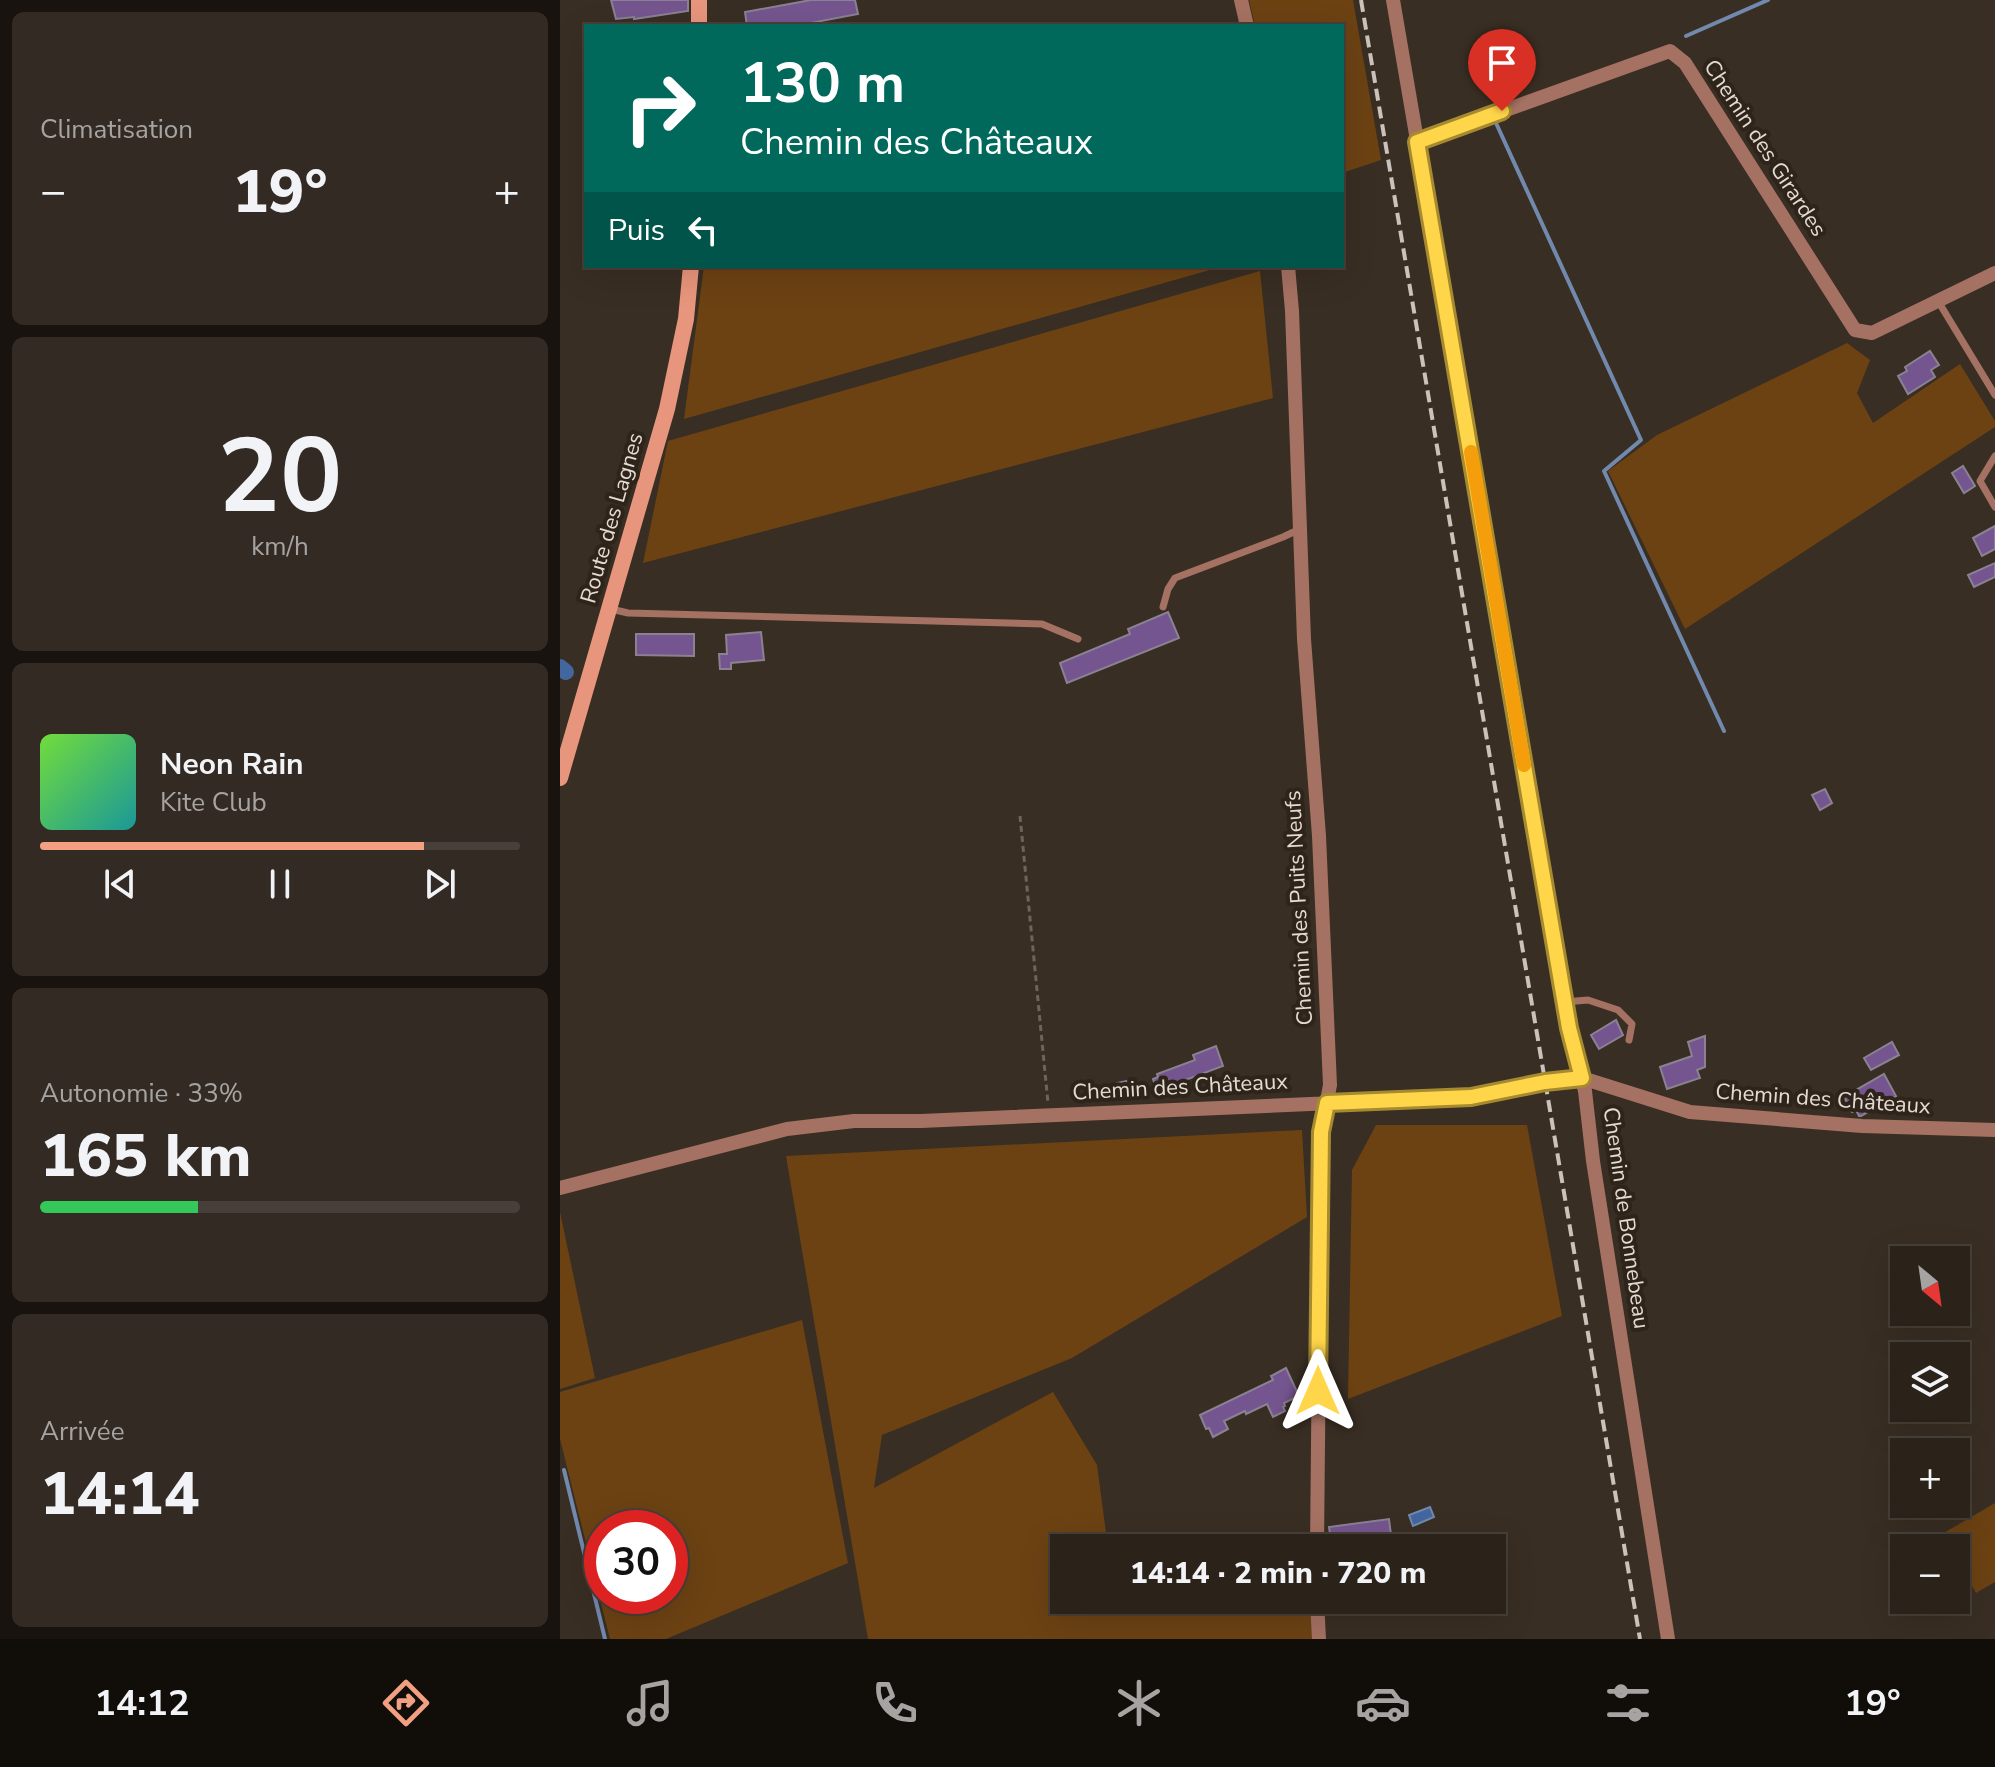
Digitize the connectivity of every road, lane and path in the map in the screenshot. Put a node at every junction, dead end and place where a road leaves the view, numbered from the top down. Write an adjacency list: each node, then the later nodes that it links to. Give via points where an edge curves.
1 (699, 0): 4 (street)
2 (1241, 0): 5 (street)
3 (1393, 0): 6 (street, Chemin de Bonnebeau)
4 (699, 24)
5 (1247, 24)
6 (1417, 142): 10 (street, Chemin des Girardes, via 1670,51 1685,63 1855,330 1872,333); 20 (street, Chemin de Bonnebeau)
7 (691, 268): 16 (street, Route des Lagnes, via 667,409)
8 (1288, 268): 14 (street, Chemin des Puits Neufs)
9 (1995, 273): 10 (street, Chemin des Girardes)
10 (1937, 300): 11 (lane)
11 (1995, 395)
12 (1995, 456): 13 (lane, via 1980,481)
13 (1995, 507)
14 (1300, 529): 15 (lane, via 1175,578); 23 (street, Chemin des Puits Neufs, via 1327,995)
15 (1163, 607)
16 (609, 609): 17 (lane, via 1042,624); 18 (street, Route des Lagnes)
17 (1078, 639)
18 (560, 778)
19 (1020, 816): 24 (path)
20 (1565, 1002): 21 (lane, via 1588,1000 1618,1010 1632,1024); 22 (street, Chemin de Bonnebeau)
21 (1629, 1040)
22 (1582, 1078): 23 (street, Chemin des Châteaux, via 1471,1097); 25 (street, Chemin des Châteaux, via 1690,1112); 30 (street, Chemin de Bonnebeau)
23 (1327, 1103): 24 (street, Chemin des Châteaux); 27 (street, Chemin des Puits Neufs, via 1319,1204)
24 (1049, 1115): 26 (street, Chemin des Châteaux, via 854,1121 787,1129)
25 (1995, 1130)
26 (560, 1188)
27 (1317, 1534)
28 (1317, 1614): 29 (street)
29 (1319, 1639)
30 (1668, 1639)

